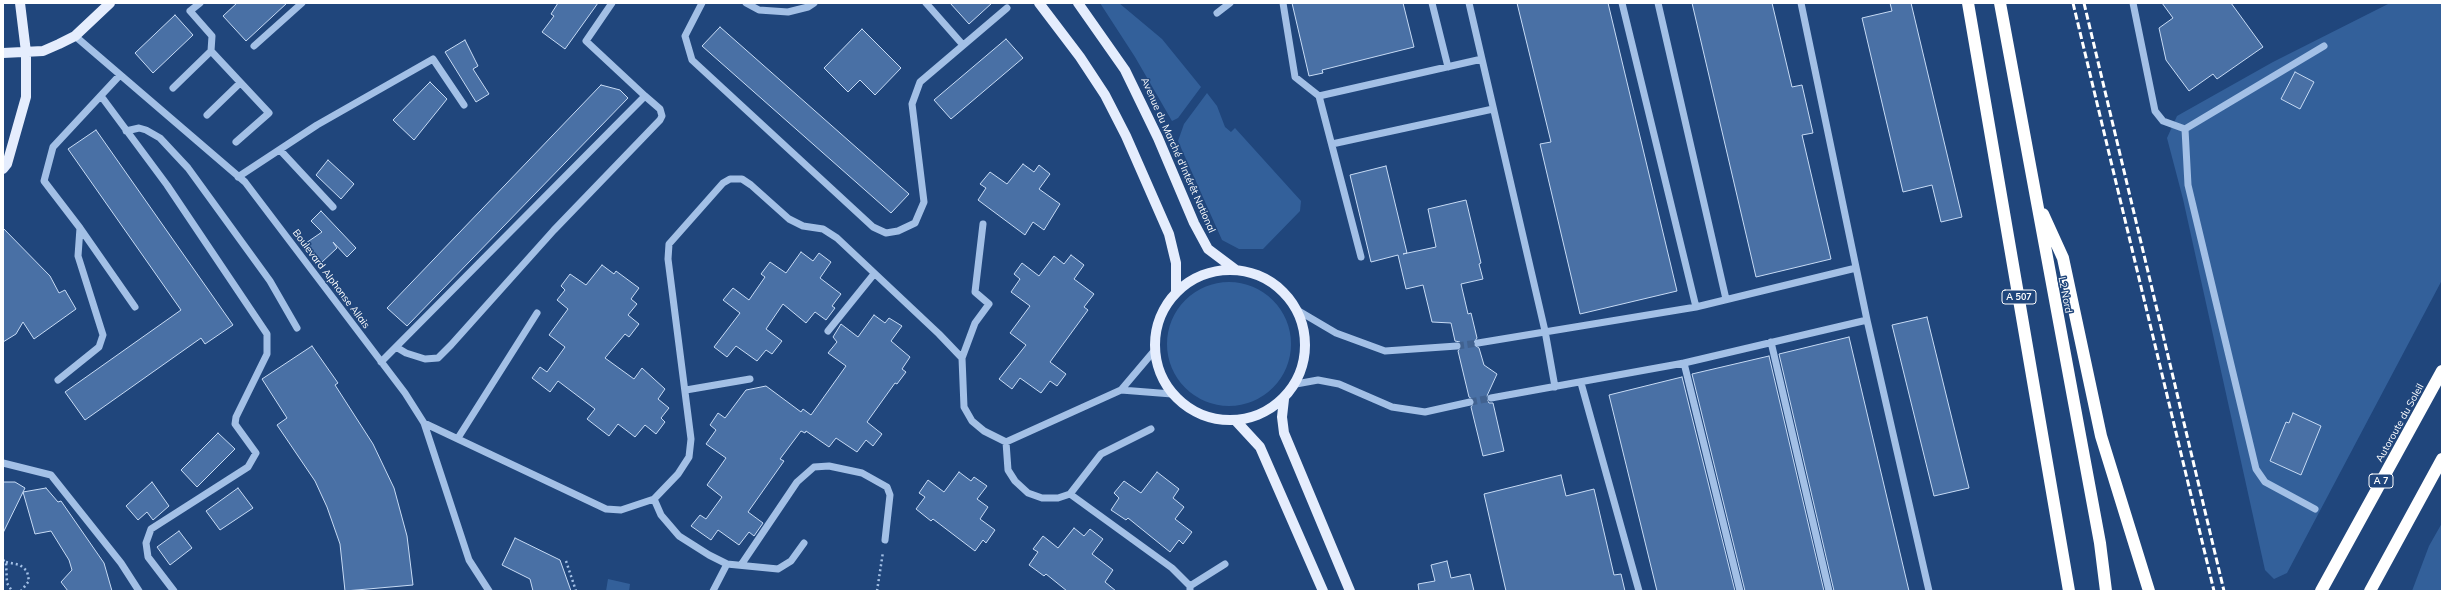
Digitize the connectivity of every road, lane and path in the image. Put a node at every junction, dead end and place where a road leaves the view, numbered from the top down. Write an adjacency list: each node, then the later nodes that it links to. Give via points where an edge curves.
1 (20, 3): 29 (main road)
2 (110, 3): 24 (main road)
3 (200, 3): 28 (street, via 190,11 212,36)
4 (302, 3): 26 (street)
5 (612, 3): 37 (street, via 586,41)
6 (702, 3): 25 (street, via 685,36 692,60 873,227 886,233 898,231 915,223 924,202 912,104 920,82)
7 (746, 3): 8 (street, via 760,10 788,12)
8 (814, 3)
9 (926, 3): 25 (street)
10 (1039, 3): 57 (main road, via 1080,57 1126,136 1169,234 1176,263)
11 (1078, 3): 55 (main road, Avenue du Marché d'Intérêt National, via 1125,70 1208,249)
12 (1230, 3): 23 (street)
13 (1283, 3): 38 (street, via 1295,77)
14 (1432, 3): 32 (street)
15 (1469, 3): 31 (street)
16 (1622, 3): 60 (street)
17 (1658, 3): 58 (street)
18 (1800, 3): 54 (street)
19 (1968, 3): 119 (highway, A 507)
20 (2000, 3): 49 (highway, L2 Nord)
21 (2133, 3): 42 (street, via 2154,111 2163,121)
22 (1007, 8): 25 (street)
23 (1217, 13)
24 (74, 36): 29 (main road, via 43,51); 33 (street, Boulevard Alphonse Allais)
25 (963, 45)
26 (254, 46)
27 (2324, 46): 42 (street)
28 (211, 51): 34 (street); 35 (street)
29 (26, 52): 30 (main road); 47 (main road, via 26,97 7,164)
30 (3, 53)
31 (1482, 59): 32 (street); 40 (street)
32 (1448, 67): 38 (street)
33 (120, 75): 36 (street); 48 (street, Boulevard Alphonse Allais)
34 (240, 83): 41 (street); 44 (street, via 269,113)
35 (173, 88)
36 (101, 96): 43 (street); 52 (street, via 53,147 44,181)
37 (645, 96): 70 (street); 70 (street, via 660,109 660,120 554,230 451,345 438,358 425,359)
38 (1319, 96): 45 (street)
39 (464, 106): 46 (street, via 433,60 317,125)
40 (1493, 109): 45 (street); 66 (street)
41 (206, 115)
42 (2185, 129): 96 (street, via 2188,185 2256,469 2266,482)
43 (126, 131): 64 (street, via 139,128 160,138 188,168 270,281); 108 (street, via 167,186 267,334 267,354 236,417 235,424 256,454 248,467 151,529 146,543 148,557)
44 (236, 142)
45 (1332, 144): 53 (street)
46 (280, 150): 48 (street); 50 (street)
47 (3, 169)
48 (238, 177): 73 (street, Boulevard Alphonse Allais, via 245,182)
49 (2035, 197): 120 (highway, L2 Nord, via 2100,543); 121 (highway, via 2063,258 2101,436)
50 (333, 207)
51 (983, 224): 72 (street, via 975,292 989,304 975,323)
52 (80, 228): 59 (street); 77 (street, via 78,256 103,335 99,347)
53 (1361, 257)
54 (1856, 268): 58 (street); 63 (street)
55 (1236, 270): 57 (main road, via 1214,271 1194,278); 61 (main road, via 1256,274 1273,283 1287,295)
56 (874, 274): 65 (street); 72 (street); 81 (street, via 837,238 823,229 803,226 789,219 742,179 730,179 723,183 669,244 668,259)
57 (1176, 292): 71 (main road, via 1163,309 1156,330)
58 (1726, 300): 60 (street)
59 (136, 307)
60 (1696, 307): 66 (street)
61 (1298, 310): 69 (street, via 1336,333 1385,351); 79 (main road, via 1304,328 1306,347 1303,366)
62 (537, 313): 90 (street)
63 (1867, 320): 67 (street); 118 (street)
64 (297, 328)
65 (828, 331)
66 (1545, 331): 68 (street); 80 (street)
67 (1771, 342): 74 (street); 117 (street)
68 (1478, 343)
69 (1457, 346)
70 (396, 347): 73 (street)
71 (1154, 351): 82 (street); 83 (main road, via 1160,374)
72 (962, 358): 91 (street, via 964,407 972,421 984,431)
73 (381, 362): 88 (street, Boulevard Alphonse Allais)
74 (1684, 363): 78 (street); 116 (street)
75 (2442, 371): 122 (highway, Autoroute du Soleil / A 7)
76 (750, 379): 81 (street)
77 (58, 380)
78 (1582, 383): 80 (street); 115 (street)
79 (1296, 384): 85 (main road); 86 (street, via 1318,380 1339,384 1392,407 1425,412)
80 (1555, 387): 84 (street)
81 (686, 390): 95 (street, via 691,438 689,457 674,479)
82 (1121, 390): 83 (street); 91 (street)
83 (1172, 394): 87 (main road, via 1190,410 1212,419)
84 (1492, 398)
85 (1284, 399): 87 (main road, via 1262,414); 114 (main road, via 1284,433)
86 (1470, 402)
87 (1236, 421): 113 (main road, via 1260,447)
88 (424, 423): 90 (street); 109 (street, Boulevard Alphonse Allais, via 469,560)
89 (1151, 429): 94 (street, via 1101,454)
90 (458, 438): 95 (street, via 606,509 621,510)
91 (1006, 442): 94 (street, via 1008,470 1028,493 1042,498 1058,498)
92 (2442, 459): 123 (highway)
93 (3, 463): 107 (street, via 51,475 121,563)
94 (1070, 494): 104 (street, via 1172,568)
95 (654, 499): 101 (street, via 661,515 679,536)
96 (2315, 509)
97 (885, 540): 103 (street, via 890,495 887,487 862,472 829,466 814,467 797,482); 112 (path)
98 (804, 543): 103 (street, via 791,561 778,569)
99 (4, 561): 105 (path, via 7,583); 106 (path, via 20,565 27,571 29,581)
100 (566, 561): 110 (path)
101 (727, 564): 103 (street); 111 (street)
102 (1225, 564): 104 (street)
103 (741, 565)
104 (1190, 589)
105 (12, 591)
106 (21, 591)
107 (139, 591)
108 (174, 591)
109 (489, 591)
110 (576, 591)
111 (713, 591)
112 (877, 591)
113 (1323, 591)
114 (1350, 591)
115 (1639, 591)
116 (1740, 591)
117 (1829, 591)
118 (1928, 591)
119 (2070, 591)
120 (2106, 591)
121 (2149, 591)
122 (2320, 591)
123 (2370, 591)

